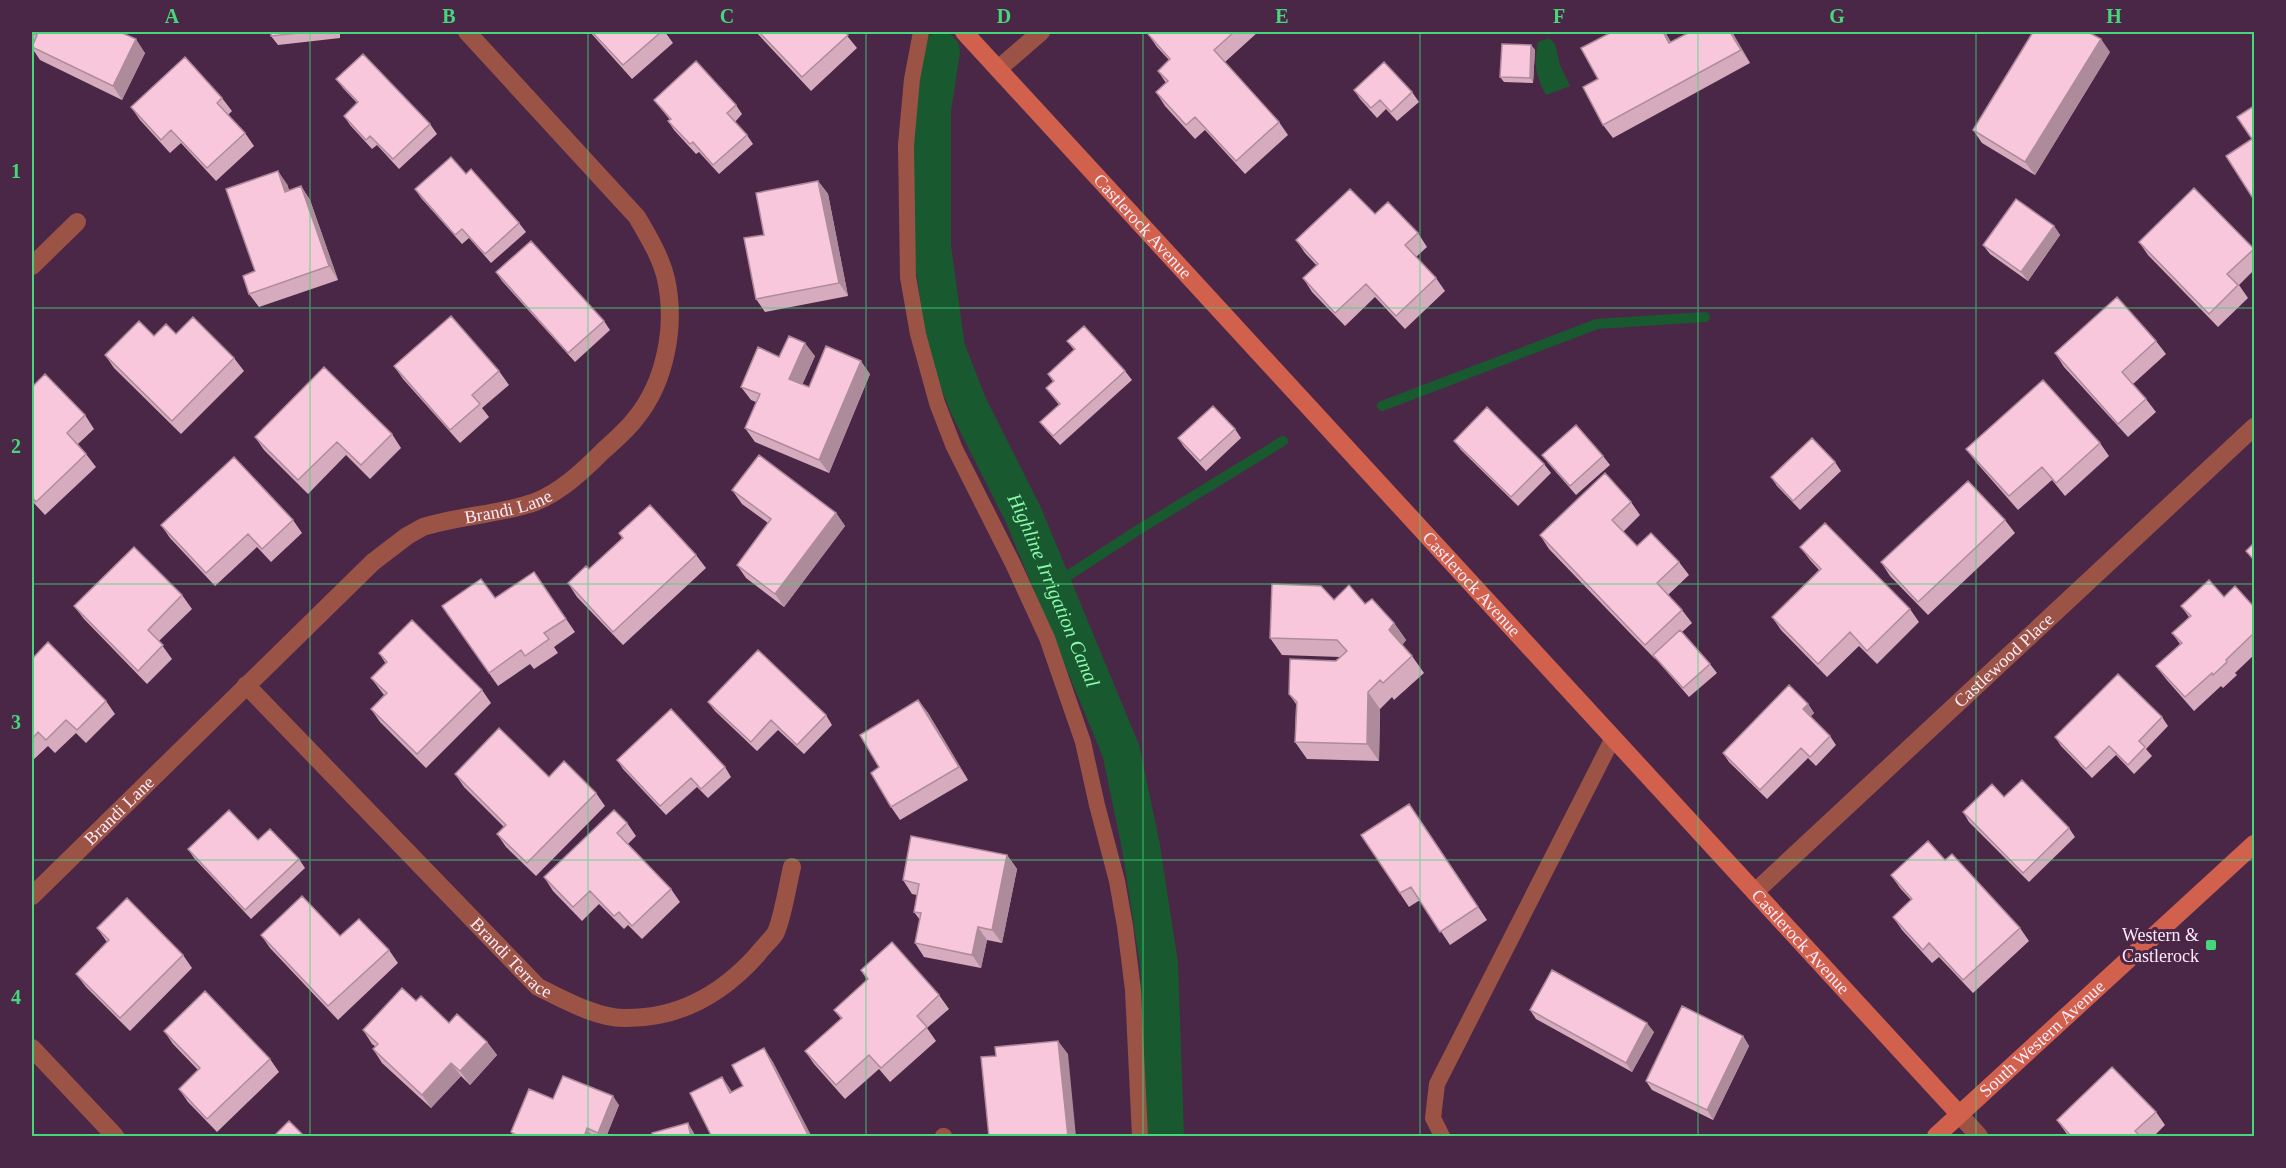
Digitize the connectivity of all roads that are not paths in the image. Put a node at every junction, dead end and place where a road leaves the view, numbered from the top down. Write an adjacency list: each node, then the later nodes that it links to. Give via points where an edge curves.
1 (467, 32): 9 (street, Brandi Lane, via 637,217 666,279 669,309 663,367 636,418 576,476 533,502 439,522 407,536 373,562)
2 (921, 32): 18 (lane, via 906,145 909,277 918,334 954,447 1047,638 1083,742 1125,926 1133,990)
3 (964, 32): 5 (street, Castlerock Avenue)
4 (1041, 32): 5 (street)
5 (998, 69): 10 (street, Castlerock Avenue)
6 (76, 222): 7 (street)
7 (32, 266)
8 (2254, 427): 13 (street, Castlewood Place)
9 (246, 685): 12 (street, Brandi Terrace, via 538,987 580,1008 623,1018 667,1013 699,1003 725,986 776,932); 14 (street, Brandi Lane)
10 (1613, 738): 13 (street, Castlerock Avenue); 19 (lane, via 1437,1084 1433,1118)
11 (2254, 844): 16 (street, South Western Avenue)
12 (792, 867)
13 (1755, 892): 16 (street, Castlerock Avenue)
14 (32, 896)
15 (32, 1048): 17 (street)
16 (1959, 1114): 20 (street, South Western Avenue); 21 (street, Castlerock Avenue)
17 (115, 1137)
18 (1140, 1137)
19 (1442, 1137)
20 (1936, 1137)
21 (1979, 1137)

